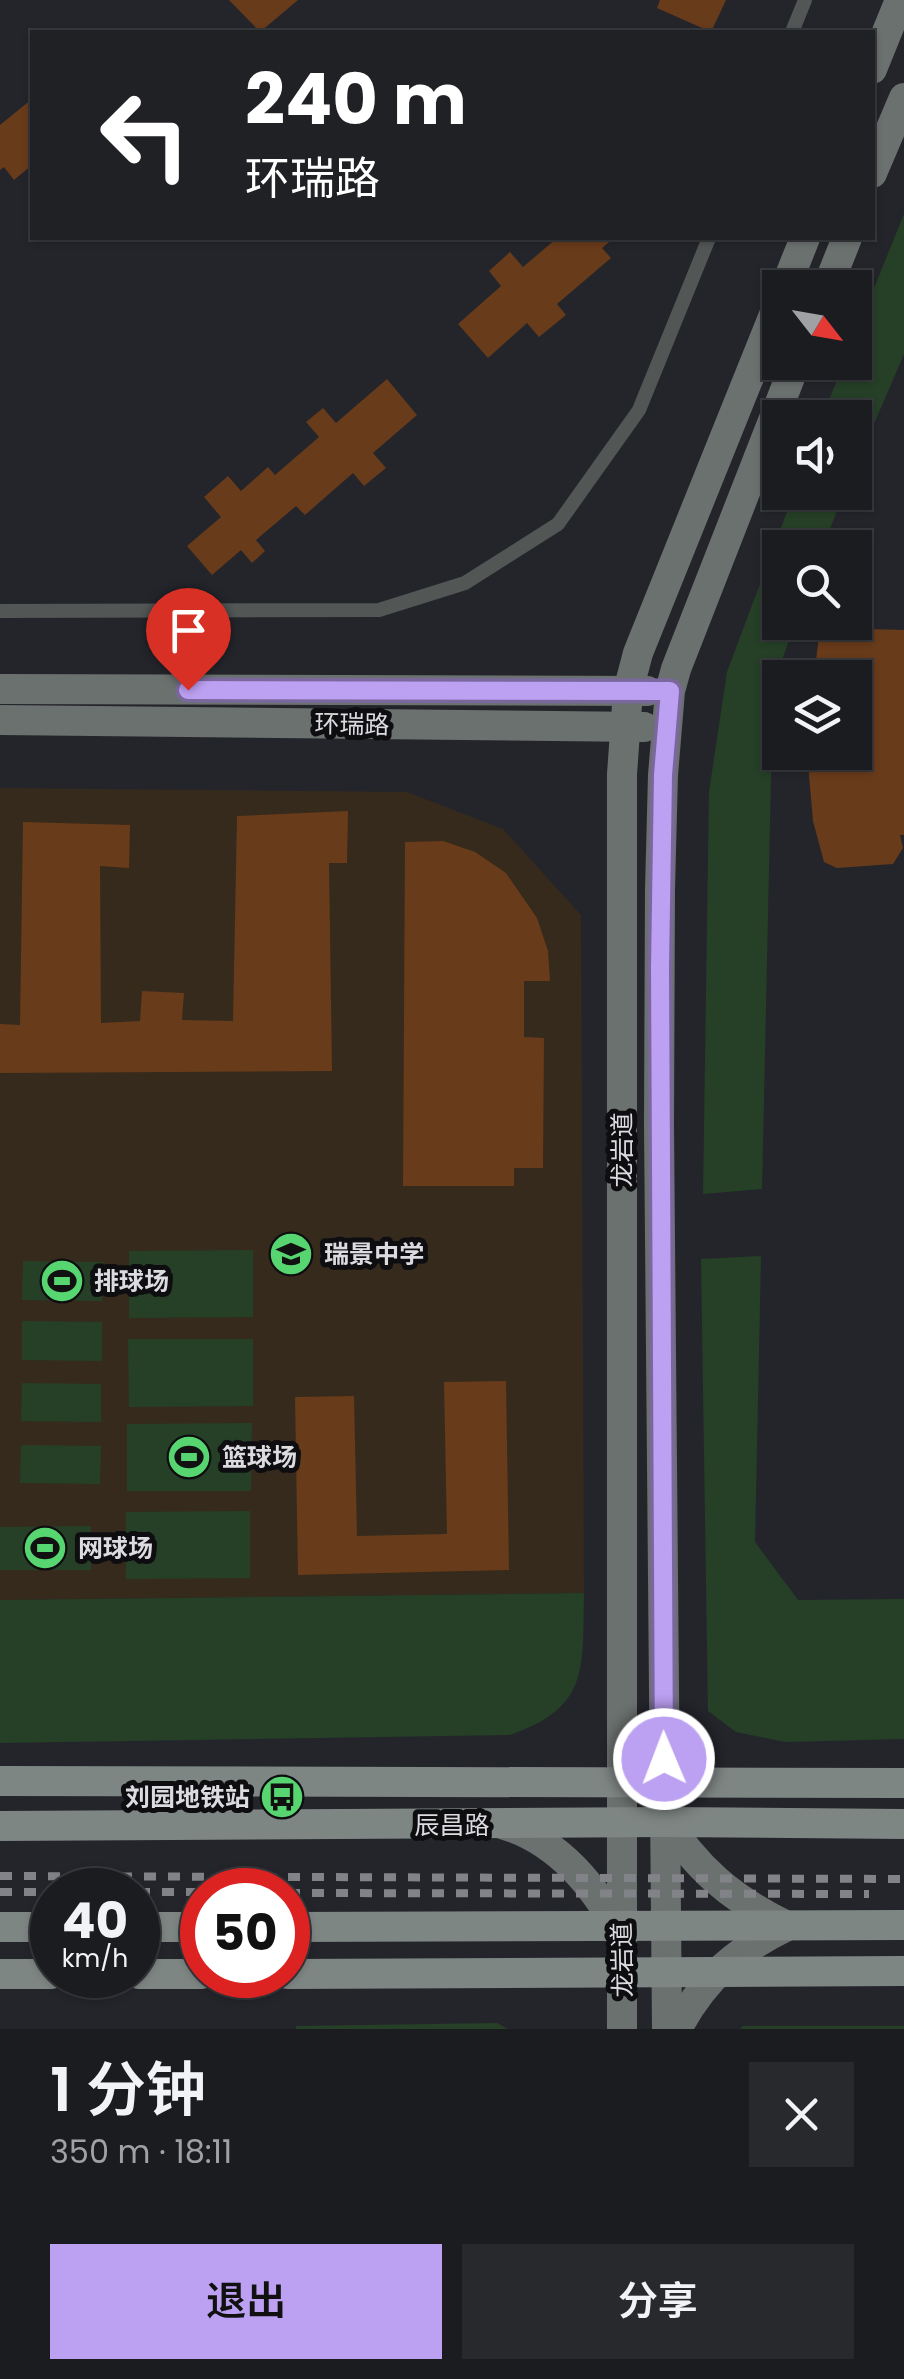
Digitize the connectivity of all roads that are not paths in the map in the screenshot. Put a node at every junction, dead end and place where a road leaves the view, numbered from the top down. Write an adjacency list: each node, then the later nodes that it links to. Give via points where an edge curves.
1 (805, 0): 3 (lane)
2 (899, 12): 4 (main road)
3 (793, 30)
4 (875, 63)
5 (893, 115): 6 (main road)
6 (875, 165)
7 (708, 240): 14 (lane, via 639,410 558,524 465,583 379,610)
8 (804, 240): 10 (main road)
9 (846, 240): 11 (main road)
10 (792, 270)
11 (834, 270)
12 (762, 345): 16 (main road, 龙岩道)
13 (789, 380): 17 (main road)
14 (0, 611)
15 (0, 689): 16 (main road, 环瑞路)
16 (628, 691): 17 (main road, 环瑞路); 19 (main road, 龙岩道)
17 (670, 691): 20 (main road)
18 (0, 720): 19 (main road, 环瑞路)
19 (625, 727): 20 (main road, 环瑞路); 22 (main road, 龙岩道, via 620,1738)
20 (667, 727): 22 (main road, 龙岩道)
21 (0, 1781): 22 (main road)
22 (642, 1782): 23 (main road); 24 (main road, 龙岩道); 25 (main road, 龙岩道)
23 (904, 1783)
24 (666, 1822): 25 (main road, 辰昌路); 27 (main road, 辰昌路); 30 (main road, via 718,1885); 34 (main road, 龙岩道)
25 (621, 1823): 26 (main road, 辰昌路); 35 (main road, 龙岩道)
26 (502, 1824): 28 (main road, 辰昌路); 35 (main road, via 559,1853)
27 (904, 1824)
28 (0, 1826)
29 (904, 1925): 30 (main road)
30 (787, 1926): 34 (main road); 38 (main road)
31 (0, 1927): 32 (main road)
32 (30, 1927)
33 (310, 1927): 35 (main road)
34 (664, 1927): 35 (main road); 37 (main road, 龙岩道)
35 (620, 1930): 37 (main road, 龙岩道)
36 (904, 1971): 38 (main road)
37 (643, 1973): 38 (main road); 41 (main road); 42 (main road, 龙岩道); 43 (main road)
38 (717, 1973): 44 (main road)
39 (0, 1974): 40 (main road)
40 (30, 1974)
41 (310, 1974)
42 (622, 2029)
43 (665, 2029)
44 (677, 2029)

